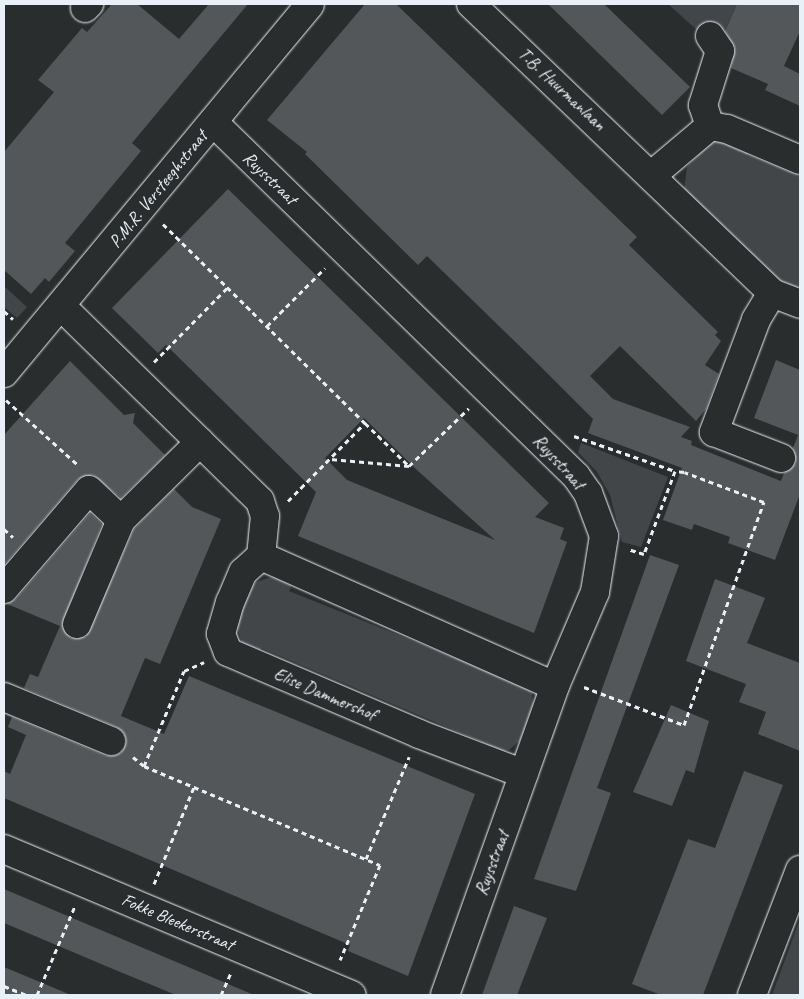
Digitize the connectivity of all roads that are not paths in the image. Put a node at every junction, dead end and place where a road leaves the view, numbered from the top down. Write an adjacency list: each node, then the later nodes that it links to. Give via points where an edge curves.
1 (310, 4): 4 (street, P.M.R. Versteeghstraat)
2 (471, 4): 7 (street, T.B. Huurmanlaan)
3 (710, 36): 5 (street, via 720,51 704,105)
4 (212, 122): 10 (street, P.M.R. Versteeghstraat); 18 (street, Ruysstraat, via 576,476 588,494 604,536 595,592)
5 (710, 126): 6 (street, via 727,129); 7 (street)
6 (800, 160)
7 (652, 175): 8 (street, T.B. Huurmanlaan)
8 (772, 293): 9 (street, T.B. Huurmanlaan); 13 (street, via 756,320 714,432)
9 (800, 304)
10 (62, 307): 11 (street, P.M.R. Versteeghstraat); 12 (street)
11 (4, 373)
12 (200, 442): 14 (street); 15 (street, via 260,500 265,516)
13 (781, 458)
14 (121, 520): 16 (street, via 89,490); 17 (street)
15 (261, 556): 18 (street); 21 (street, Elise Dammershof, via 243,572 230,602 220,634 228,652 419,734)
16 (4, 589)
17 (77, 624)
18 (556, 682): 21 (street, Ruysstraat)
19 (6, 703): 20 (street)
20 (111, 741)
21 (524, 774): 25 (street, Ruysstraat)
22 (4, 848): 24 (street, Fokke Bleekerstraat)
23 (800, 870): 26 (street)
24 (340, 991)
25 (445, 995)
26 (752, 995)

